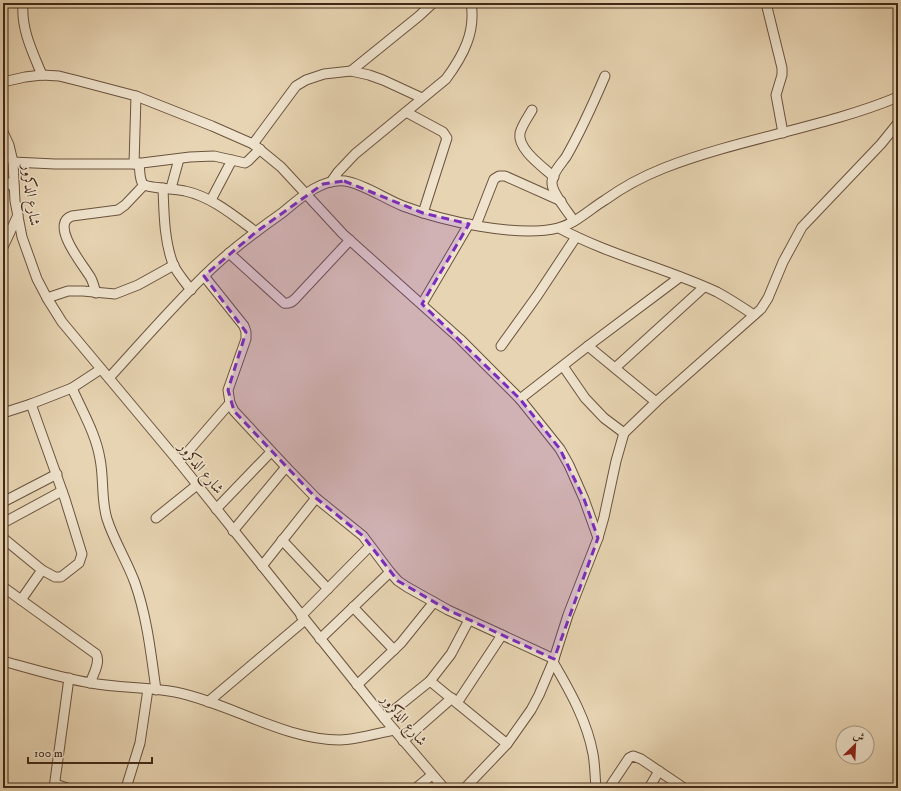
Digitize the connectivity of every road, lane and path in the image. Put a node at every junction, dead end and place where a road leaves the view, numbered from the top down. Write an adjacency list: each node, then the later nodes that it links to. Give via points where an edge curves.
1 (23, 3): 6 (street, via 24,27)
2 (433, 3): 5 (street)
3 (471, 3): 11 (street, via 473,20 464,50 446,79)
4 (766, 3): 16 (street, via 782,68 776,94)
5 (351, 71): 11 (street, via 384,80); 17 (street, via 324,74 296,86)
6 (42, 75): 8 (street, via 25,76); 9 (street, via 59,76)
7 (605, 76): 22 (street, via 579,134)
8 (3, 82)
9 (136, 96): 17 (street); 21 (street)
10 (898, 97): 16 (street, via 852,114)
11 (422, 98): 13 (street)
12 (532, 110): 22 (street, via 521,131 520,142)
13 (406, 112): 24 (street, via 345,163); 31 (street, via 443,132 447,138)
14 (898, 123): 49 (street, via 802,227 783,262 768,298)
15 (3, 132): 20 (street, شارع الدكرور)
16 (784, 133): 33 (street, via 690,158 662,169 609,197)
17 (256, 146): 19 (street, via 246,163); 28 (street, via 281,167)
18 (179, 159): 19 (street, via 214,156); 21 (street); 27 (street)
19 (232, 160): 29 (street)
20 (14, 162): 21 (street); 26 (street, شارع الدكرور)
21 (136, 163): 25 (street)
22 (554, 177): 30 (street, via 552,186)
23 (3, 180): 26 (street)
24 (331, 182): 28 (street); 31 (street, via 344,181 356,184)
25 (144, 185): 27 (street); 46 (street, via 118,210 72,216 65,221 64,228 69,244 91,277)
26 (14, 187): 32 (street, شارع الدكرور)
27 (167, 188): 29 (street, via 186,191); 41 (street, via 166,233)
28 (306, 194): 36 (street); 38 (street)
29 (211, 200): 36 (street)
30 (561, 201): 33 (street); 34 (street, via 505,176 498,176 494,179)
31 (423, 212): 34 (street)
32 (18, 215): 39 (street); 47 (street, شارع الدكرور, via 29,258)
33 (574, 221): 35 (street)
34 (473, 224): 35 (street, via 505,230); 48 (street)
35 (559, 228): 37 (street)
36 (256, 232): 40 (street)
37 (576, 237): 43 (street); 50 (street)
38 (350, 240): 40 (street, via 295,299 287,304); 48 (street)
39 (3, 247)
40 (229, 253): 42 (street)
41 (174, 265): 45 (street); 46 (street, via 129,289 115,294)
42 (204, 276): 45 (street); 59 (street, via 246,332 246,339 228,390)
43 (680, 277): 44 (street); 51 (street)
44 (704, 287): 49 (street); 53 (street)
45 (191, 290): 55 (street)
46 (96, 293): 47 (street, via 68,291)
47 (47, 298): 54 (street, شارع الدكرور, via 62,322)
48 (422, 304): 57 (street)
49 (754, 314): 58 (street)
50 (501, 346)
51 (588, 346): 52 (street); 53 (street)
52 (563, 366): 57 (street); 62 (street, via 585,398 604,418)
53 (615, 368): 58 (street)
54 (101, 369): 55 (street, شارع الدكرور); 56 (street)
55 (109, 378): 64 (street, شارع الدكرور)
56 (72, 388): 60 (street); 98 (street, via 97,446 106,517 141,602 148,633)
57 (520, 399): 76 (street, via 560,449 569,465)
58 (656, 402): 62 (street)
59 (230, 403): 63 (street, via 234,411); 64 (street)
60 (31, 404): 61 (street); 66 (street)
61 (3, 413)
62 (624, 433): 76 (street)
63 (272, 452): 65 (street); 71 (street)
64 (179, 462): 67 (street, شارع الدكرور)
65 (286, 468): 69 (street); 74 (street)
66 (57, 474): 68 (street); 70 (street)
67 (197, 485): 71 (street, شارع الدكرور); 72 (street)
68 (62, 491): 73 (street); 80 (street, via 82,557 79,563 61,577 54,577)
69 (316, 498): 77 (street); 78 (street, via 363,536)
70 (3, 502)
71 (216, 509): 74 (street, شارع الدكرور)
72 (156, 518)
73 (3, 523)
74 (233, 531): 79 (street, شارع الدكرور)
75 (3, 538): 80 (street)
76 (598, 538): 92 (street, via 568,614)
77 (282, 540): 79 (street); 83 (street)
78 (370, 546): 81 (street); 83 (street)
79 (262, 566): 87 (street, شارع الدكرور)
80 (42, 570): 84 (street)
81 (390, 572): 85 (street, via 407,587); 86 (street)
82 (3, 587): 84 (street)
83 (328, 589): 87 (street)
84 (21, 600): 96 (street, via 96,654 98,662)
85 (434, 602): 88 (street); 91 (street)
86 (353, 607): 90 (street); 91 (street)
87 (303, 618): 90 (street, شارع الدكرور); 100 (street)
88 (469, 620): 89 (street); 95 (street, via 451,654)
89 (502, 636): 92 (street); 99 (street)
90 (320, 639): 97 (street, شارع الدكرور)
91 (394, 650): 97 (street)
92 (554, 660): 104 (street, via 531,710); 113 (street, via 584,722 593,755)
93 (3, 661): 94 (street)
94 (69, 678): 96 (street); 107 (street)
95 (430, 681): 99 (street); 101 (street)
96 (90, 683): 98 (street)
97 (357, 685): 101 (street, شارع الدكرور)
98 (152, 690): 100 (street, via 176,692); 109 (street)
99 (454, 701): 103 (street); 104 (street)
100 (208, 702): 102 (street, via 290,731 321,739 342,740)
101 (384, 718): 102 (street, شارع الدكرور)
102 (394, 730): 103 (street, شارع الدكرور)
103 (403, 741): 106 (street, شارع الدكرور)
104 (507, 744): 112 (street)
105 (660, 771): 114 (street, via 633,756); 115 (street); 116 (street)
106 (432, 775): 110 (street); 111 (street, شارع الدكرور)
107 (55, 786): 108 (street)
108 (67, 788)
109 (126, 788)
110 (416, 788)
111 (444, 788)
112 (465, 788)
113 (596, 788)
114 (609, 788)
115 (649, 788)
116 (684, 788)

